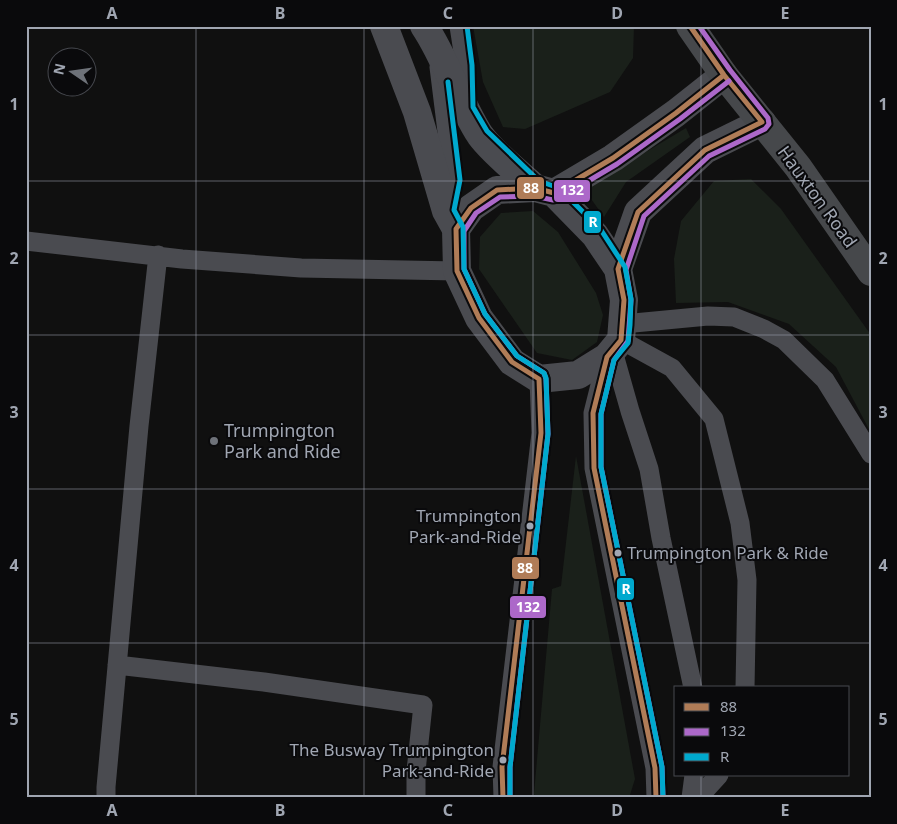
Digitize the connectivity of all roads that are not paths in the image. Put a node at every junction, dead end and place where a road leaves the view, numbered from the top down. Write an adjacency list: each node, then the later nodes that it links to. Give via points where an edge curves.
1 (384, 26): 9 (street, via 418,112)
2 (459, 26): 6 (lane, via 465,65)
3 (690, 26): 5 (main road, Hauxton Road)
4 (431, 32): 6 (street); 9 (lane, via 447,120 453,180)
5 (724, 75): 7 (main road, Hauxton Road); 8 (street, via 613,158)
6 (466, 108): 8 (street, via 481,136)
7 (762, 122): 12 (street, via 705,150 638,212); 14 (main road, Hauxton Road, via 798,167)
8 (545, 191): 9 (street, via 497,190); 12 (street, via 595,235)
9 (451, 220): 13 (street)
10 (26, 241): 11 (lane)
11 (158, 255): 13 (lane, via 302,268); 18 (lane)
12 (618, 269): 15 (street, via 624,300)
13 (457, 270): 16 (street, via 479,318 490,333 512,362)
14 (871, 272)
15 (616, 343): 16 (street, via 578,375); 17 (lane, via 708,316 734,318 764,329 784,340 825,380); 19 (lane, via 630,411 649,468); 20 (lane, via 672,368 714,419 740,523 747,580); 26 (lane, via 593,413 594,468 655,768)
16 (539, 379): 25 (lane, via 541,433 502,767)
17 (871, 454)
18 (117, 665): 23 (lane); 24 (lane, via 423,705)
19 (693, 686)
20 (745, 686)
21 (694, 776): 27 (lane)
22 (718, 776): 28 (lane)
23 (106, 798)
24 (416, 798)
25 (503, 798)
26 (656, 798)
27 (692, 798)
28 (698, 798)

